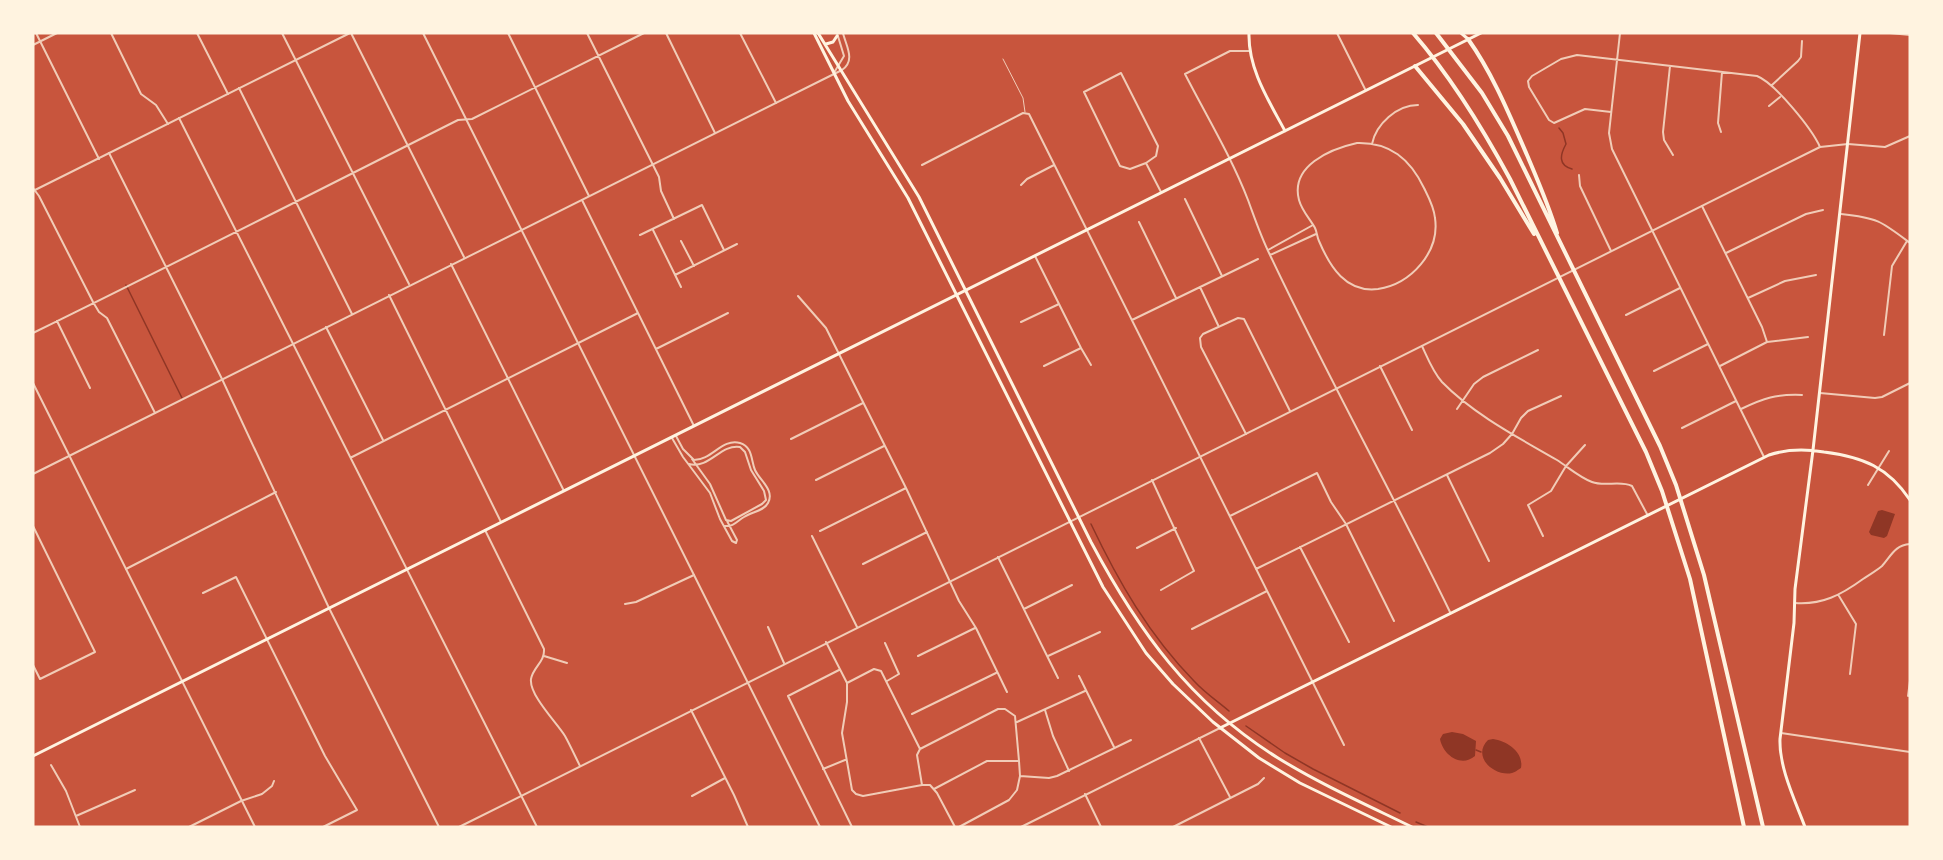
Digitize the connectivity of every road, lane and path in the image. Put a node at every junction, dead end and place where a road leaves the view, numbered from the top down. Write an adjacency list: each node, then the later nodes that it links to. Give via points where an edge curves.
1 (36, 33): 28 (street)
2 (57, 33): 28 (street)
3 (111, 33): 56 (street, via 141,94 156,105)
4 (197, 33): 47 (street)
5 (282, 33): 36 (street)
6 (351, 33): 36 (street); 63 (street)
7 (423, 33): 55 (street)
8 (508, 33): 44 (street)
9 (587, 33): 33 (street)
10 (644, 33): 33 (street)
11 (666, 33): 59 (street)
12 (740, 33): 49 (street)
13 (814, 33): 42 (main road)
14 (818, 33): 30 (main road)
15 (843, 33): 40 (street, via 849,58)
16 (1249, 33): 32 (main road)
17 (1337, 33): 46 (street)
18 (1413, 33): 102 (highway, via 1490,141)
19 (1461, 33): 27 (main road)
20 (1481, 33): 27 (main road)
21 (1620, 33): 35 (street)
22 (1860, 33): 62 (main road)
23 (1890, 33): 26 (street)
24 (837, 35): 30 (main road); 37 (street, via 844,56)
25 (1438, 35): 98 (highway, via 1482,93 1508,136)
26 (1910, 35)
27 (1468, 39): 38 (main road); 98 (highway, via 1519,137)
28 (40, 41): 31 (street); 67 (street)
29 (1802, 41): 43 (street, via 1801,57)
30 (826, 44): 37 (main road)
31 (33, 45)
32 (1249, 51): 57 (main road, via 1254,70); 68 (street, via 1230,51 1185,74)
33 (598, 56): 44 (street); 70 (street)
34 (1003, 59): 52 (lane, via 1023,98)
35 (1617, 59): 39 (street); 53 (street); 53 (street, via 1569,56 1528,81 1554,123 1585,109)
36 (296, 60): 45 (street); 73 (street)
37 (839, 65): 40 (main road); 42 (street)
38 (1415, 66): 46 (main road); 102 (highway, via 1463,124)
39 (1670, 66): 41 (street); 66 (street, via 1663,132)
40 (842, 69): 42 (street); 118 (main road, via 919,197)
41 (1722, 72): 43 (street, via 1757,76); 58 (street, via 1718,123)
42 (833, 73): 49 (street); 119 (main road, via 908,198)
43 (1772, 85): 48 (street)
44 (535, 87): 55 (street); 78 (street)
45 (239, 88): 47 (street); 81 (street)
46 (1366, 91): 57 (main road)
47 (228, 94): 54 (street)
48 (1781, 96): 51 (street); 64 (street, via 1812,131)
49 (776, 103): 59 (street)
50 (1418, 105): 61 (street, via 1410,105 1388,118)
51 (1769, 106)
52 (1025, 112): 71 (street); 72 (street)
53 (1611, 112): 92 (street, via 1610,143)
54 (179, 118): 56 (street); 91 (street)
55 (466, 119): 63 (street); 88 (street)
56 (168, 124): 65 (street)
57 (1285, 132): 68 (main road)
58 (1721, 132)
59 (715, 133): 70 (street)
60 (1910, 136): 62 (street, via 1885,147)
61 (1372, 144): 87 (street, via 1343,147 1315,160 1304,171 1298,193); 93 (street, via 1401,156 1424,187 1436,223 1426,257 1418,268 1397,282 1365,289 1355,286 1332,267)
62 (1848, 144): 64 (street); 84 (main road)
63 (407, 146): 73 (street); 106 (street)
64 (1820, 147): 82 (street)
65 (109, 153): 67 (street); 109 (street)
66 (1673, 155)
67 (99, 159): 76 (street)
68 (1228, 160): 77 (main road); 100 (street)
69 (1146, 163): 69 (street, via 1130,169 1120,165 1084,92 1121,73 1158,146 1156,156); 77 (street)
70 (652, 164): 78 (street); 85 (street)
71 (922, 165)
72 (1054, 165): 75 (street); 90 (street)
73 (353, 175): 81 (street); 114 (street)
74 (1579, 175): 101 (street, via 1580,186)
75 (1021, 185)
76 (34, 190): 124 (street)
77 (1161, 193): 90 (main road)
78 (589, 196): 80 (street)
79 (1185, 199): 113 (street)
80 (582, 200): 88 (street); 127 (street)
81 (296, 201): 91 (street); 128 (street)
82 (1702, 206): 92 (street); 103 (street)
83 (1822, 210): 103 (street)
84 (1841, 214): 96 (street, via 1874,218); 158 (main road)
85 (674, 219): 89 (street); 99 (street, via 702,205)
86 (1139, 222): 122 (street)
87 (1313, 225): 93 (street); 100 (street)
88 (522, 230): 106 (street); 139 (street)
89 (652, 230): 94 (street); 111 (street)
90 (1086, 230): 105 (main road); 130 (street)
91 (236, 231): 109 (street); 140 (street)
92 (1652, 231): 101 (street); 117 (street)
93 (1317, 234): 104 (street)
94 (640, 235)
95 (681, 241): 110 (street)
96 (1908, 242): 136 (street, via 1892,266)
97 (737, 244): 99 (street)
98 (1560, 246): 318 (highway, via 1676,485 1704,575)
99 (724, 250): 110 (street)
100 (1267, 250): 104 (street)
101 (1611, 251): 142 (street)
102 (1545, 252): 317 (highway, via 1646,452 1672,519 1690,579)
103 (1726, 253): 123 (street)
104 (1270, 255): 157 (street)
105 (1035, 256): 118 (main road); 125 (street)
106 (464, 257): 108 (street)
107 (1258, 259): 113 (street)
108 (451, 264): 114 (street); 153 (street)
109 (166, 266): 124 (street); 152 (street)
110 (694, 266): 111 (street)
111 (675, 275): 115 (street)
112 (1816, 275): 123 (street, via 1785,281)
113 (1222, 276): 116 (street)
114 (409, 284): 120 (street)
115 (681, 287)
116 (1200, 287): 122 (street); 133 (street)
117 (1680, 288): 129 (street); 141 (street)
118 (966, 290): 119 (main road); 203 (main road)
119 (957, 294): 146 (main road); 205 (main road)
120 (390, 295): 128 (street); 164 (street)
121 (798, 296): 146 (street, via 822,321)
122 (1176, 298): 130 (street)
123 (1748, 298): 138 (street)
124 (93, 302): 131 (street); 168 (street, via 107,318)
125 (1059, 304): 132 (street); 143 (street)
126 (728, 312): 144 (street)
127 (638, 313): 139 (street); 144 (street)
128 (352, 314): 134 (street)
129 (1626, 315)
130 (1132, 320): 184 (street)
131 (57, 321): 135 (street); 156 (street)
132 (1021, 322)
133 (1219, 326): 167 (street, via 1238,318 1247,322); 172 (street, via 1203,333 1200,343)
134 (326, 327): 140 (street); 176 (street)
135 (33, 333)
136 (1884, 335)
137 (1808, 337): 138 (street)
138 (1767, 342): 150 (street)
139 (578, 343): 153 (street); 182 (street)
140 (293, 344): 152 (street); 183 (street)
141 (1708, 344): 150 (street); 151 (street)
142 (1422, 346): 149 (street); 161 (street, via 1441,381)
143 (1081, 348): 147 (street); 148 (street)
144 (656, 349): 169 (street)
145 (1538, 350): 161 (street, via 1483,377)
146 (838, 354): 163 (street); 169 (main road)
147 (1091, 365)
148 (1044, 366)
149 (1380, 366): 157 (street); 171 (street)
150 (1719, 366): 162 (street)
151 (1654, 371)
152 (222, 379): 168 (street); 198 (street)
153 (510, 379): 164 (street); 197 (street)
154 (33, 382): 181 (street)
155 (1910, 383): 158 (street, via 1875,398)
156 (90, 388)
157 (1335, 388): 167 (street); 200 (street)
158 (1820, 393): 179 (main road)
159 (1802, 395): 166 (street, via 1780,394)
160 (1561, 396): 173 (street, via 1528,411)
161 (1463, 400): 165 (street); 173 (street)
162 (1736, 401): 166 (street); 170 (street)
163 (863, 403): 175 (street); 178 (street)
164 (446, 409): 176 (street); 206 (street)
165 (1457, 409)
166 (1741, 409): 185 (street)
167 (1290, 411): 172 (street)
168 (155, 413): 181 (street)
169 (695, 427): 174 (main road)
170 (1682, 428)
171 (1412, 430)
172 (1246, 434): 184 (street)
173 (1512, 434): 189 (street); 192 (street, via 1490,453)
174 (674, 437): 182 (main road); 186 (street); 187 (street, via 676,448)
175 (791, 439)
176 (383, 441): 183 (street)
177 (1585, 445): 189 (street)
178 (884, 446): 193 (street); 196 (street)
179 (1813, 450): 185 (main road); 190 (main road, via 1851,456); 233 (main road)
180 (1889, 451): 190 (street)
181 (70, 456): 191 (street); 223 (street)
182 (634, 456): 197 (main road); 226 (street)
183 (352, 457): 224 (street)
184 (1201, 457): 194 (street); 202 (street)
185 (1764, 457): 201 (main road)
186 (692, 459): 188 (street); 210 (street, via 707,458 733,443 750,451 755,471 770,498 766,507)
187 (690, 464): 188 (street); 209 (street, via 710,493)
188 (697, 465): 204 (street); 204 (street, via 731,447 746,452 766,500)
189 (1566, 466): 201 (street, via 1590,482 1632,486); 216 (street, via 1551,490 1528,506)
190 (1879, 468): 195 (street); 199 (main road, via 1891,476)
191 (33, 474)
192 (1447, 475): 200 (street); 221 (street)
193 (816, 480)
194 (1152, 480): 203 (street); 211 (street)
195 (1868, 485)
196 (906, 488): 213 (street); 214 (street)
197 (564, 491): 206 (main road)
198 (276, 492): 223 (street); 235 (street)
199 (1910, 500)
200 (1393, 501): 207 (street); 237 (street)
201 (1647, 514): 237 (main road)
202 (1230, 516): 207 (street, via 1317,473); 225 (street)
203 (1079, 517): 205 (street); 272 (main road, via 1114,586 1155,648)
204 (726, 520): 210 (street)
205 (1069, 521): 220 (street); 273 (main road, via 1119,615 1173,684)
206 (501, 522): 212 (main road)
207 (1346, 524): 218 (street); 238 (street)
208 (33, 526): 253 (street, via 95,652 40,679)
209 (724, 526): 210 (street); 210 (street, via 736,543)
210 (730, 527)
211 (1176, 528): 219 (street); 229 (street, via 1194,571)
212 (485, 530): 224 (main road); 248 (street, via 543,646)
213 (820, 531)
214 (928, 532): 222 (street); 227 (street)
215 (812, 536): 240 (street)
216 (1543, 536)
217 (1910, 544): 232 (street, via 1896,549 1881,566)
218 (1300, 547): 225 (street); 246 (street)
219 (1137, 548)
220 (998, 557): 227 (street); 236 (street)
221 (1490, 561)
222 (863, 564)
223 (126, 569): 259 (street)
224 (407, 569): 235 (main road); 296 (street)
225 (1256, 569): 230 (street)
226 (694, 574): 234 (street); 263 (street)
227 (950, 581): 240 (street); 241 (street)
228 (1072, 585): 236 (street)
229 (1161, 590)
230 (1267, 591): 242 (street); 261 (street)
231 (203, 593): 244 (street, via 236,577)
232 (1839, 596): 233 (street, via 1821,602); 256 (street, via 1856,624)
233 (1794, 603): 274 (main road)
234 (625, 604)
235 (329, 608): 244 (main road); 306 (street)
236 (1024, 609): 250 (street)
237 (1450, 612): 261 (main road)
238 (1394, 621)
239 (768, 627): 252 (street)
240 (857, 627): 245 (street)
241 (976, 628): 249 (street); 255 (street)
242 (1192, 629)
243 (1100, 632): 250 (street)
244 (268, 640): 259 (main road); 305 (street, via 357,810)
245 (826, 642): 252 (street); 254 (street)
246 (1349, 642)
247 (885, 643): 260 (street, via 899,674)
248 (544, 656): 251 (street); 285 (street, via 531,678 532,685)
249 (918, 656)
250 (1048, 656): 258 (street)
251 (567, 663)
252 (784, 663): 263 (street)
253 (33, 665)
254 (839, 670): 264 (street); 286 (street, via 788,696)
255 (997, 672): 266 (street); 270 (street)
256 (1850, 674)
257 (1079, 676): 265 (street)
258 (1058, 678)
259 (183, 681): 281 (main road); 299 (street)
260 (887, 681): 264 (street, via 877,669); 279 (street)
261 (1312, 681): 272 (main road); 277 (street)
262 (1910, 681): 267 (street)
263 (748, 682): 268 (street); 309 (street)
264 (847, 683): 282 (street, via 842,733)
265 (1086, 690): 269 (street); 278 (street)
266 (1007, 692)
267 (1908, 696)
268 (691, 710): 285 (street); 289 (street)
269 (1045, 710): 271 (street); 287 (street)
270 (912, 714)
271 (1017, 722): 279 (street, via 1011,711 998,709); 283 (street)
272 (1230, 723): 273 (main road); 316 (main road, via 1277,758)
273 (1220, 728): 275 (street); 315 (main road, via 1300,783)
274 (1781, 733): 280 (street); 319 (main road, via 1786,772)
275 (1199, 738): 295 (street); 298 (street)
276 (1131, 740): 278 (street)
277 (1344, 745)
278 (1114, 747): 287 (street)
279 (920, 749): 292 (street, via 917,755)
280 (1910, 752)
281 (33, 756)
282 (845, 760): 286 (street); 292 (street, via 851,788 859,796)
283 (1019, 761): 288 (street); 293 (street, via 987,761)
284 (51, 765): 300 (street)
285 (580, 766): 296 (street)
286 (824, 769): 310 (street)
287 (1069, 771): 288 (street, via 1051,778)
288 (1020, 776): 311 (street, via 1017,790 1009,800)
289 (725, 778): 297 (street); 301 (street, via 740,806)
290 (1264, 778): 298 (street)
291 (274, 781): 299 (street, via 262,795)
292 (922, 785): 293 (street)
293 (934, 789): 311 (street)
294 (135, 790): 300 (street)
295 (1085, 794): 312 (street); 313 (street)
296 (521, 795): 307 (street); 308 (street)
297 (692, 796)
298 (1230, 798): 314 (street)
299 (241, 801): 303 (street); 304 (street)
300 (76, 816): 302 (street)
301 (745, 826)
302 (80, 827)
303 (189, 827)
304 (255, 827)
305 (323, 827)
306 (440, 827)
307 (459, 827)
308 (537, 827)
309 (820, 827)
310 (852, 827)
311 (957, 827)
312 (1021, 827)
313 (1101, 827)
314 (1173, 827)
315 (1391, 827)
316 (1412, 827)
317 (1743, 827)
318 (1764, 827)
319 (1805, 827)

